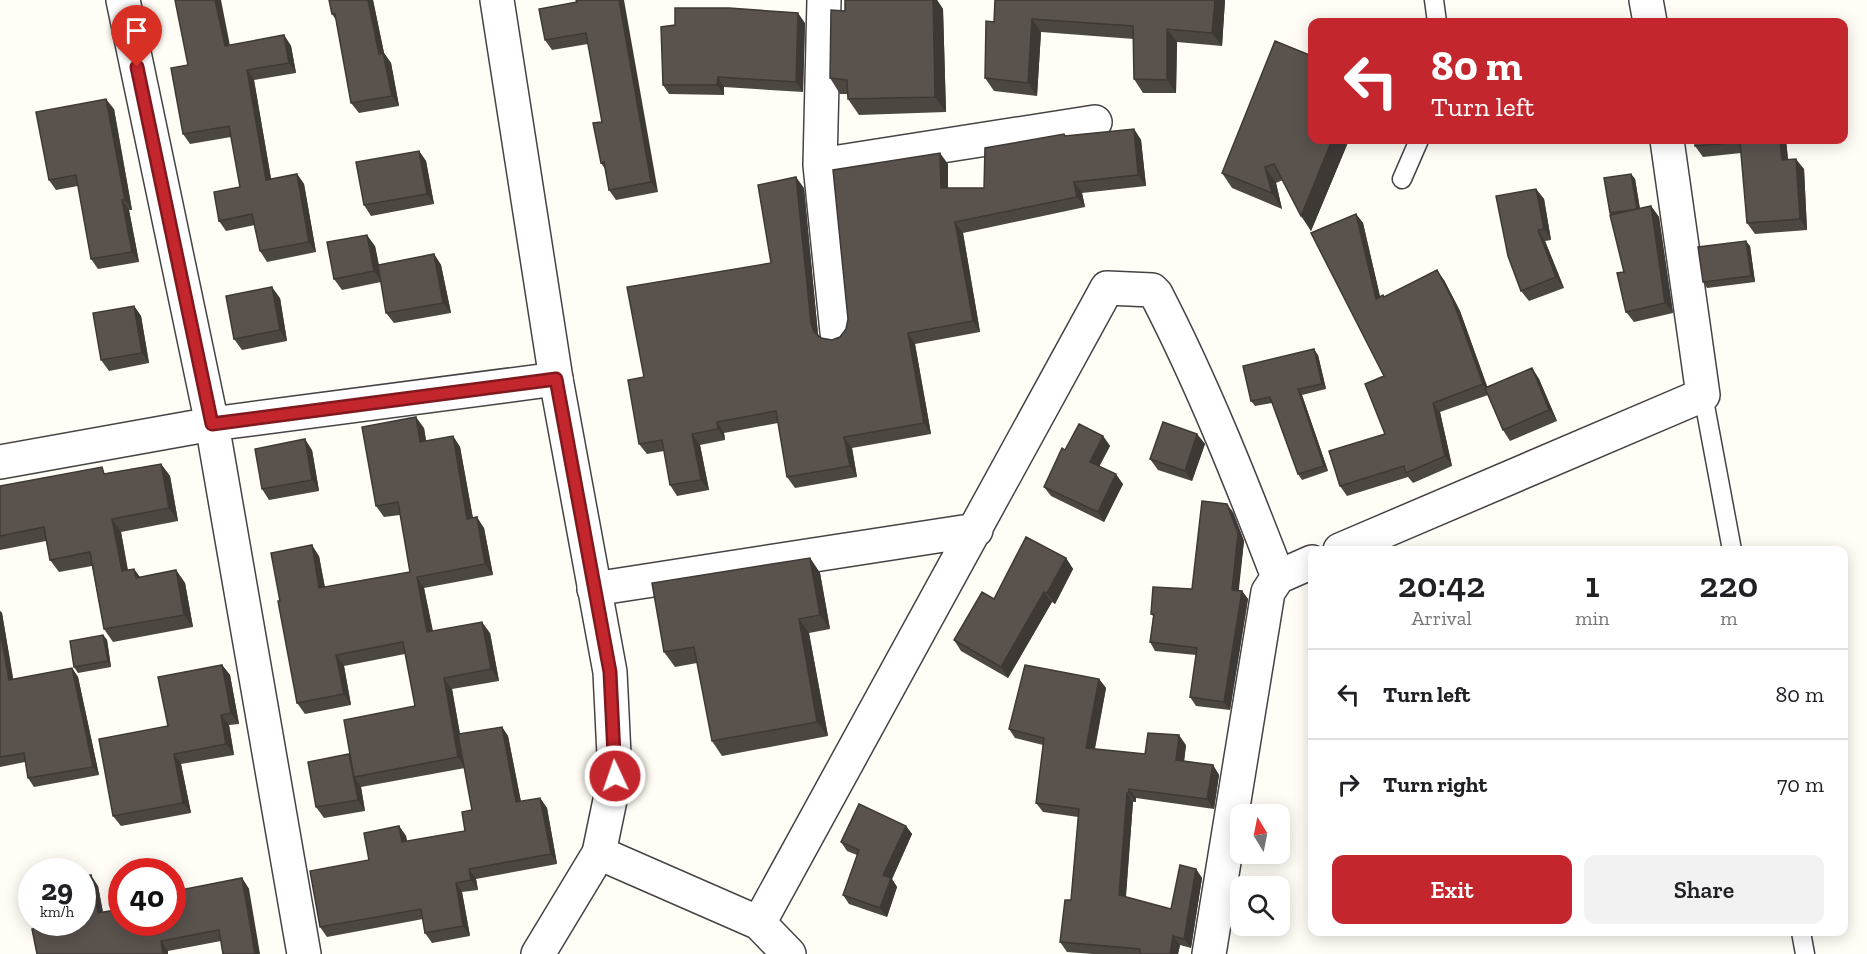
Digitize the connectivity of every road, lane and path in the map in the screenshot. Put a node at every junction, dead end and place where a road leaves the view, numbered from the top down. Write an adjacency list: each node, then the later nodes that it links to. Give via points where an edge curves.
1 (123, 0): 16 (street)
2 (497, 0): 14 (street)
3 (824, 0): 11 (street)
4 (1434, 0): 6 (lane)
5 (1646, 0): 7 (street)
6 (1436, 18)
7 (1649, 18)
8 (1095, 122): 11 (street)
9 (1417, 144): 12 (lane)
10 (1667, 144): 15 (street)
11 (820, 165): 13 (street)
12 (1402, 179)
13 (837, 332)
14 (556, 379): 16 (street); 23 (street)
15 (1703, 395): 19 (street); 20 (lane)
16 (212, 424): 17 (street); 27 (street)
17 (0, 462)
18 (976, 530): 22 (street, via 1107,288 1152,290 1192,367); 23 (street); 25 (street)
19 (1349, 546)
20 (1731, 546)
21 (1308, 564): 22 (street)
22 (1278, 577): 30 (street, via 1268,592)
23 (594, 589): 24 (street, via 610,672 615,776)
24 (599, 853): 25 (street); 28 (street)
25 (759, 923): 29 (street)
26 (1802, 936): 31 (lane)
27 (304, 954)
28 (538, 954)
29 (789, 954)
30 (1209, 954)
31 (1805, 954)

